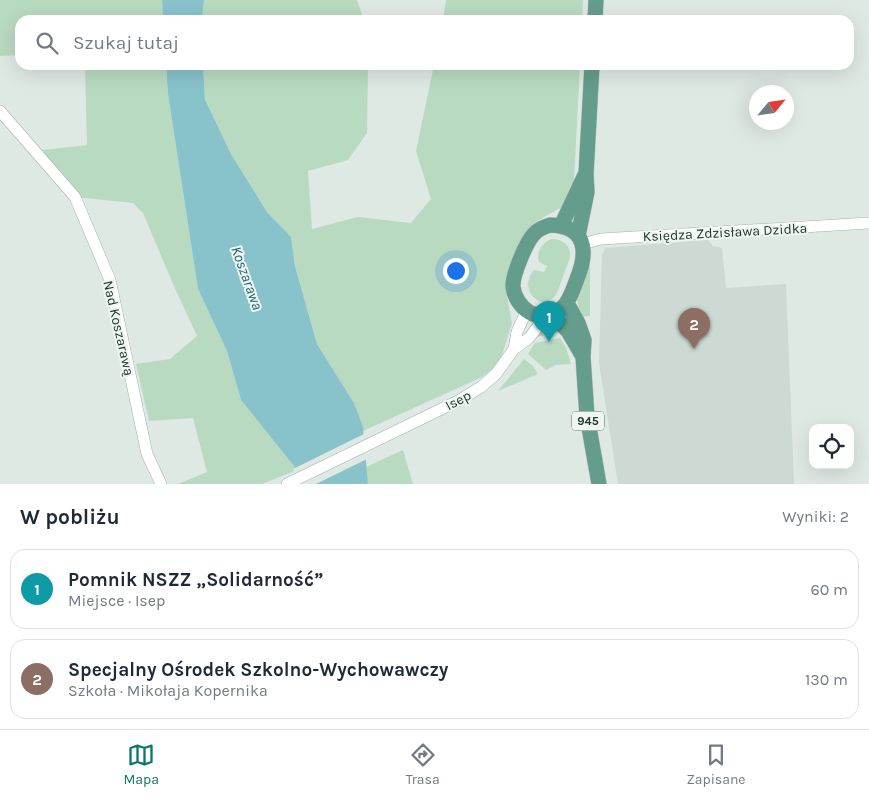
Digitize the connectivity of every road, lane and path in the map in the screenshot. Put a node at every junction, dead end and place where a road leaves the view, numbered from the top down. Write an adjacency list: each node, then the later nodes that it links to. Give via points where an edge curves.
1 (596, 0): 2 (main road)
2 (595, 15)
3 (592, 70): 5 (main road)
4 (0, 111): 14 (street, Nad Koszarawą, via 75,197 110,280 147,454)
5 (586, 174): 7 (main road); 8 (main road, via 587,192)
6 (869, 223): 8 (street, Księdza Zdzisława Dzidka)
7 (561, 226): 8 (main road, via 570,229); 10 (main road, via 546,226 536,232 521,259 513,287 517,299)
8 (580, 240): 9 (main road, via 584,261)
9 (567, 303): 11 (main road); 13 (main road, 945, via 582,332)
10 (527, 310): 11 (main road); 12 (street, Isep, via 517,332)
11 (549, 315): 12 (street, Isep); 13 (main road, 945, via 571,335)
12 (514, 350): 15 (street, Isep, via 496,374 476,390)
13 (582, 357): 16 (main road, 945, via 587,416)
14 (161, 484)
15 (287, 484)
16 (599, 484)

